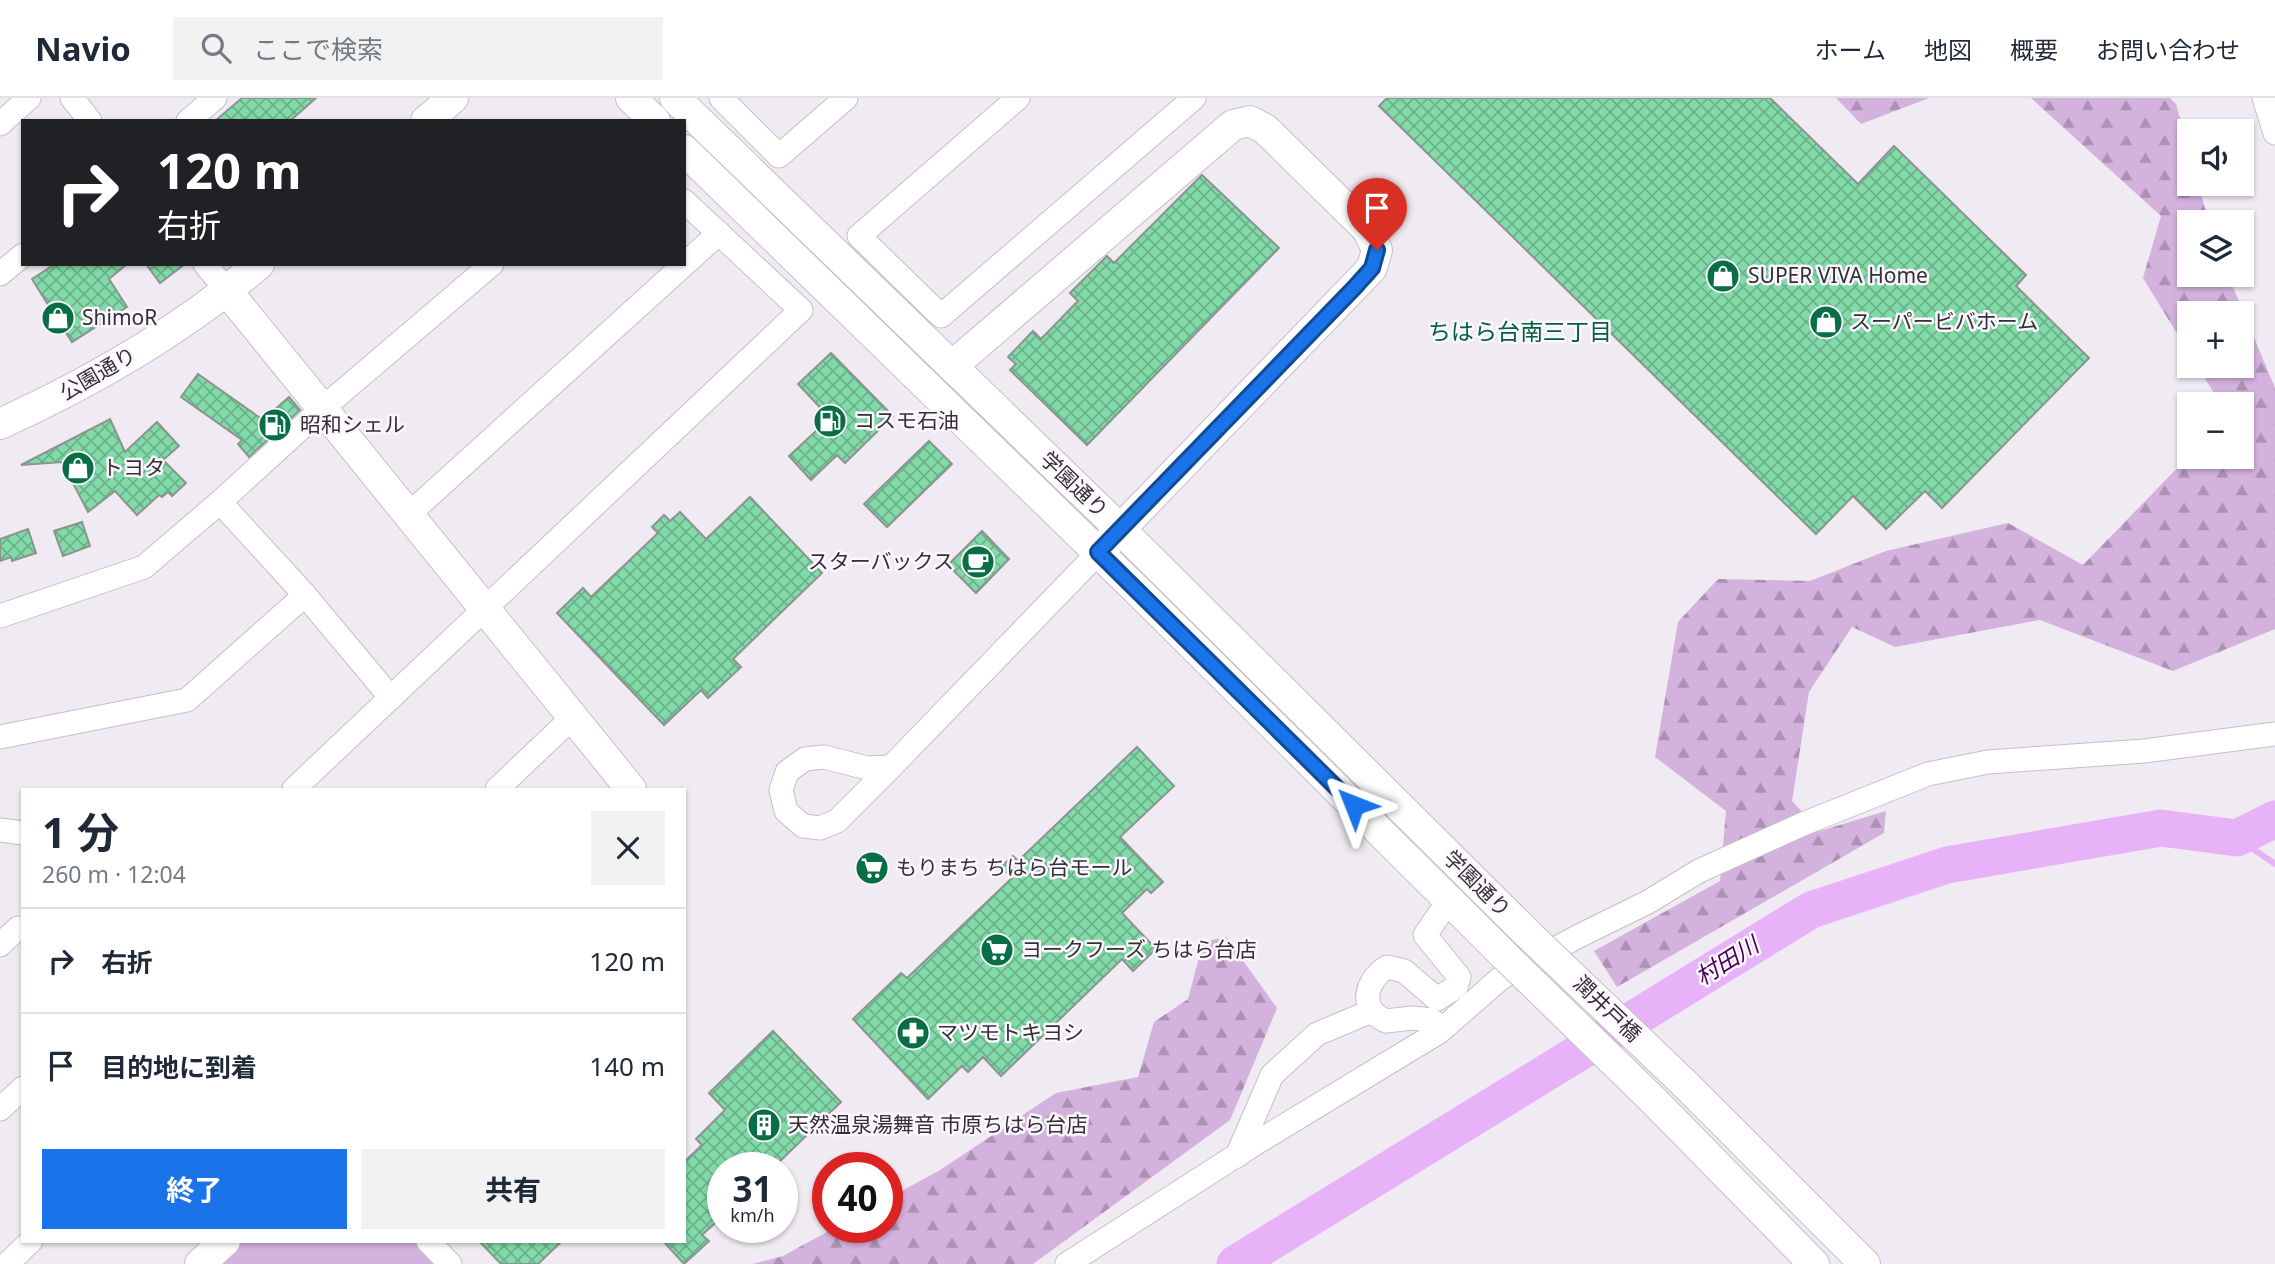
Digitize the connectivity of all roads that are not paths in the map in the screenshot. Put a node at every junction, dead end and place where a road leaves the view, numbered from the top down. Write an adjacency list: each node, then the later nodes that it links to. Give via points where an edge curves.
1 (29, 98): 16 (street)
2 (72, 98): 12 (street)
3 (215, 98): 13 (street)
4 (453, 98): 14 (street)
5 (631, 98): 15 (street)
6 (675, 98): 29 (street, 学園通り)
7 (722, 98): 8 (street, via 779,156)
8 (846, 98)
9 (1018, 98): 10 (street, via 859,236 941,316)
10 (1194, 98)
11 (2264, 98): 17 (street)
12 (88, 119)
13 (190, 119)
14 (428, 119)
15 (653, 119)
16 (0, 124)
17 (2275, 133)
18 (686, 152): 35 (street, 学園通り)
19 (686, 203): 20 (street)
20 (719, 233): 22 (street); 37 (street, via 801,310)
21 (21, 258): 27 (street)
22 (686, 263)
23 (207, 266): 28 (street)
24 (257, 266): 28 (street, 公園通り)
25 (490, 266): 30 (street)
26 (683, 266): 33 (street)
27 (0, 274)
28 (227, 291): 30 (street); 31 (street, 公園通り, via 122,362)
29 (952, 366): 34 (street, 学園通り); 34 (street, via 1213,140 1233,125 1250,121 1265,129 1368,230 1377,250 1372,268)
30 (323, 408): 32 (street); 33 (street)
31 (0, 424)
32 (220, 502): 36 (street); 38 (street, via 144,567)
33 (408, 515): 37 (street)
34 (1120, 529): 35 (street); 51 (street, 学園通り)
35 (1098, 552): 43 (street); 49 (street, 学園通り)
36 (305, 595): 39 (street); 42 (street, via 187,700)
37 (485, 609): 39 (street); 40 (street)
38 (0, 616)
39 (391, 698): 44 (street)
40 (573, 718): 45 (street); 46 (street)
41 (2275, 734): 55 (street, via 2144,751 1988,762 1928,774 1699,871 1501,978)
42 (0, 737)
43 (891, 767)
44 (295, 788)
45 (498, 788)
46 (630, 788)
47 (0, 830): 48 (street)
48 (21, 833)
49 (1450, 900): 53 (street, 学園通り); 54 (street, via 1425,935 1460,977 1456,988 1437,999 1404,971 1387,967 1375,975 1367,994)
50 (14, 928): 52 (street)
51 (1529, 935): 67 (street, 潤井戸橋, bridge)
52 (0, 945)
53 (1503, 954): 66 (street, 潤井戸橋, bridge)
54 (1372, 1011): 55 (street, via 1386,1021 1432,1020); 58 (street, via 1317,1034 1272,1075)
55 (1439, 1032): 58 (street)
56 (21, 1089): 57 (street)
57 (0, 1109)
58 (1237, 1156): 65 (street)
59 (30, 1243): 62 (street)
60 (223, 1243): 63 (street)
61 (430, 1243): 64 (street)
62 (7, 1264)
63 (200, 1264)
64 (450, 1264)
65 (1067, 1264)
66 (1814, 1264)
67 (1865, 1264)

